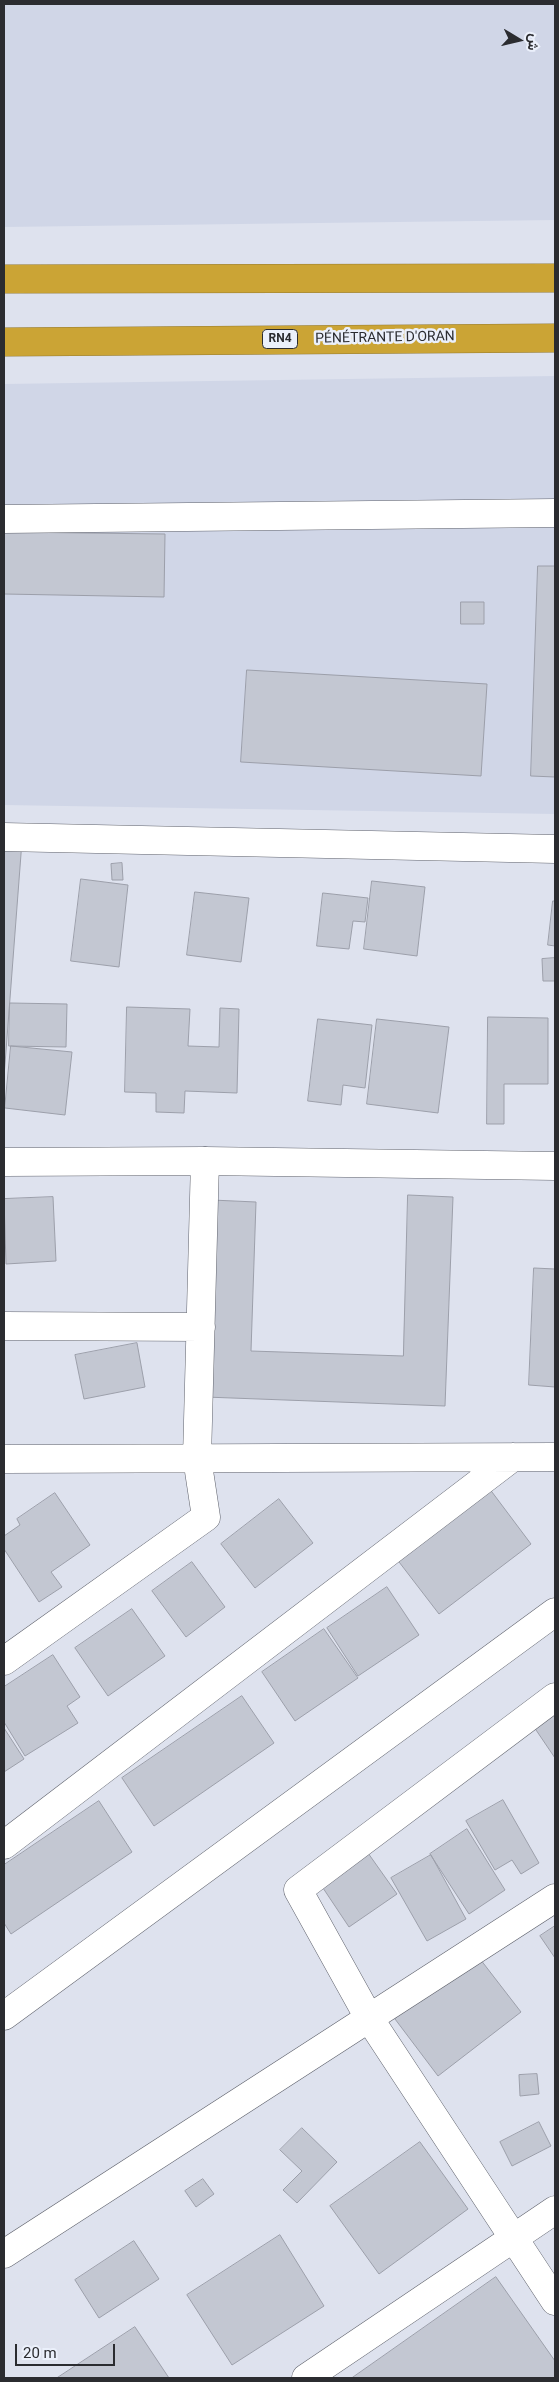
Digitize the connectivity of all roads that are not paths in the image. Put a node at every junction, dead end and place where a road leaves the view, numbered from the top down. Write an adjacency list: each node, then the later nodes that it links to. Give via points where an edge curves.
1 (555, 278): 2 (highway)
2 (4, 279)
3 (555, 338): 4 (highway, PÉNÉTRANTE D'ORAN / RN4)
4 (4, 342)
5 (555, 513): 6 (street)
6 (4, 519)
7 (4, 837): 8 (street)
8 (555, 849)
9 (205, 1161): 10 (street); 11 (street); 13 (street)
10 (4, 1162)
11 (555, 1166)
12 (4, 1326): 13 (street)
13 (201, 1327): 16 (street)
14 (514, 1457): 15 (street); 16 (street); 21 (street)
15 (555, 1457)
16 (198, 1458): 17 (street); 19 (street, via 206,1517)
17 (4, 1459)
18 (555, 1612): 23 (street)
19 (4, 1661)
20 (555, 1697): 24 (street, via 298,1890)
21 (4, 1845)
22 (555, 1898): 24 (street)
23 (4, 2016)
24 (369, 2018): 26 (street); 27 (street)
25 (555, 2210): 26 (street)
26 (513, 2238): 28 (street); 29 (street)
27 (4, 2254)
28 (555, 2301)
29 (306, 2378)

